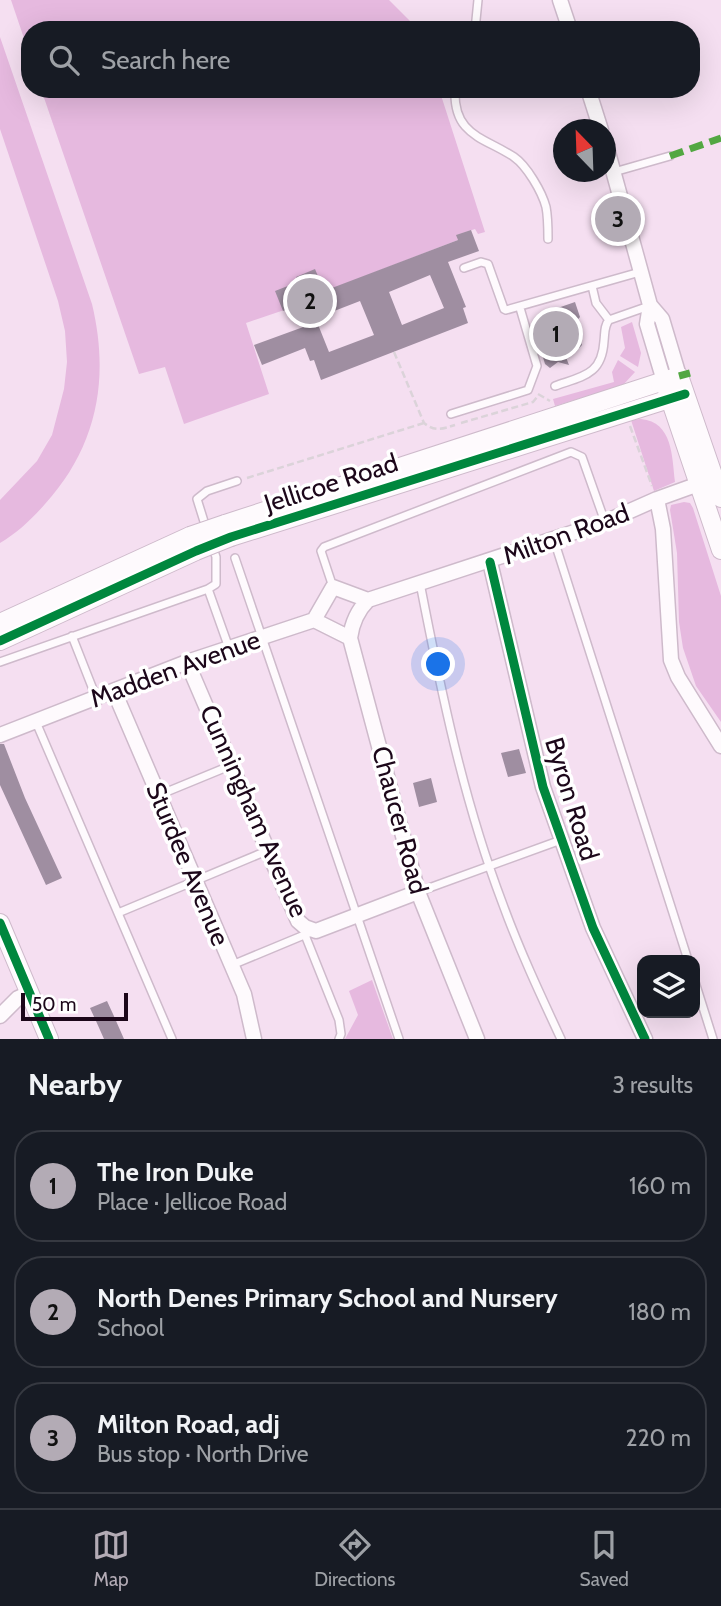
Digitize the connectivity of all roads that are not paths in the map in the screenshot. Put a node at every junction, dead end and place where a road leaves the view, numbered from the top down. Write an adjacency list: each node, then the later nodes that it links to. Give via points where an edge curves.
1 (478, 0): 3 (lane)
2 (560, 0): 4 (street)
3 (476, 21)
4 (567, 21)
5 (456, 98): 11 (lane, via 471,134 515,158 540,193 546,207)
6 (591, 98): 7 (street)
7 (598, 119)
8 (670, 156): 9 (lane)
9 (616, 171)
10 (616, 180): 13 (street)
11 (548, 239)
12 (464, 268): 16 (lane, via 485,262 503,309)
13 (640, 272): 14 (lane); 15 (street)
14 (592, 286): 16 (lane); 17 (lane, via 596,303)
15 (650, 305): 17 (lane); 18 (street, via 662,319)
16 (520, 308): 21 (lane, via 537,366 528,390)
17 (609, 320): 19 (lane, via 600,364 590,373)
18 (671, 379): 20 (street); 27 (street, Jellicoe Road)
19 (555, 386)
20 (677, 396): 23 (street); 27 (street, Jellicoe Road)
21 (451, 414)
22 (237, 481): 35 (lane, via 197,499 216,557 216,584)
23 (708, 481): 24 (street); 25 (street, Milton Road); 30 (street)
24 (721, 498)
25 (657, 499): 26 (street, Milton Road); 50 (street, via 671,660)
26 (605, 522): 28 (street, Milton Road); 34 (lane, via 582,457 571,452 324,547 321,551)
27 (228, 531): 29 (street, Jellicoe Road, bridge)
28 (554, 540): 32 (street, Milton Road); 62 (lane)
29 (193, 543): 38 (street, Jellicoe Road); 42 (street, Jellicoe Road)
30 (721, 550)
31 (235, 558): 40 (lane)
32 (490, 562): 33 (street, Milton Road); 53 (street, Byron Road, via 543,787)
33 (420, 582): 36 (street, Milton Road); 55 (lane, via 461,774)
34 (333, 587): 36 (street); 37 (street)
35 (208, 589): 39 (lane); 43 (lane)
36 (369, 600): 41 (street, via 355,617)
37 (314, 620): 40 (street, Madden Avenue); 41 (street)
38 (0, 623)
39 (72, 636): 44 (lane); 47 (lane)
40 (262, 636): 43 (street, Madden Avenue); 59 (lane)
41 (350, 638): 57 (street, Chaucer Road)
42 (0, 641)
43 (229, 648): 45 (street, Madden Avenue)
44 (0, 662)
45 (187, 663): 46 (street, Madden Avenue); 51 (street, Cunningham Avenue)
46 (114, 691): 47 (street, Madden Avenue); 52 (street, Sturdee Avenue)
47 (96, 698): 48 (street, Madden Avenue)
48 (36, 721): 49 (street, Madden Avenue); 58 (lane)
49 (0, 735)
50 (721, 746)
51 (232, 765): 52 (lane); 54 (street, Cunningham Avenue)
52 (159, 795): 56 (street, Sturdee Avenue)
53 (561, 841): 55 (lane); 74 (street, Byron Road, via 593,928)
54 (269, 850): 56 (lane); 61 (street, Cunningham Avenue, via 298,920)
55 (489, 865): 57 (lane); 73 (lane)
56 (196, 881): 58 (lane); 63 (street, Sturdee Avenue)
57 (418, 892): 59 (street, Cunningham Avenue); 72 (street, Chaucer Road)
58 (118, 913): 68 (lane)
59 (356, 915): 61 (street, Cunningham Avenue); 71 (lane)
60 (0, 923): 64 (street)
61 (311, 933): 63 (lane); 70 (lane, via 339,1020)
62 (686, 955)
63 (232, 965): 69 (street, Sturdee Avenue)
64 (29, 993): 66 (street); 67 (street)
65 (700, 998): 75 (lane)
66 (0, 1016)
67 (49, 1039)
68 (172, 1039)
69 (254, 1039)
70 (339, 1039)
71 (399, 1039)
72 (477, 1039)
73 (561, 1039)
74 (645, 1039)
75 (713, 1039)

